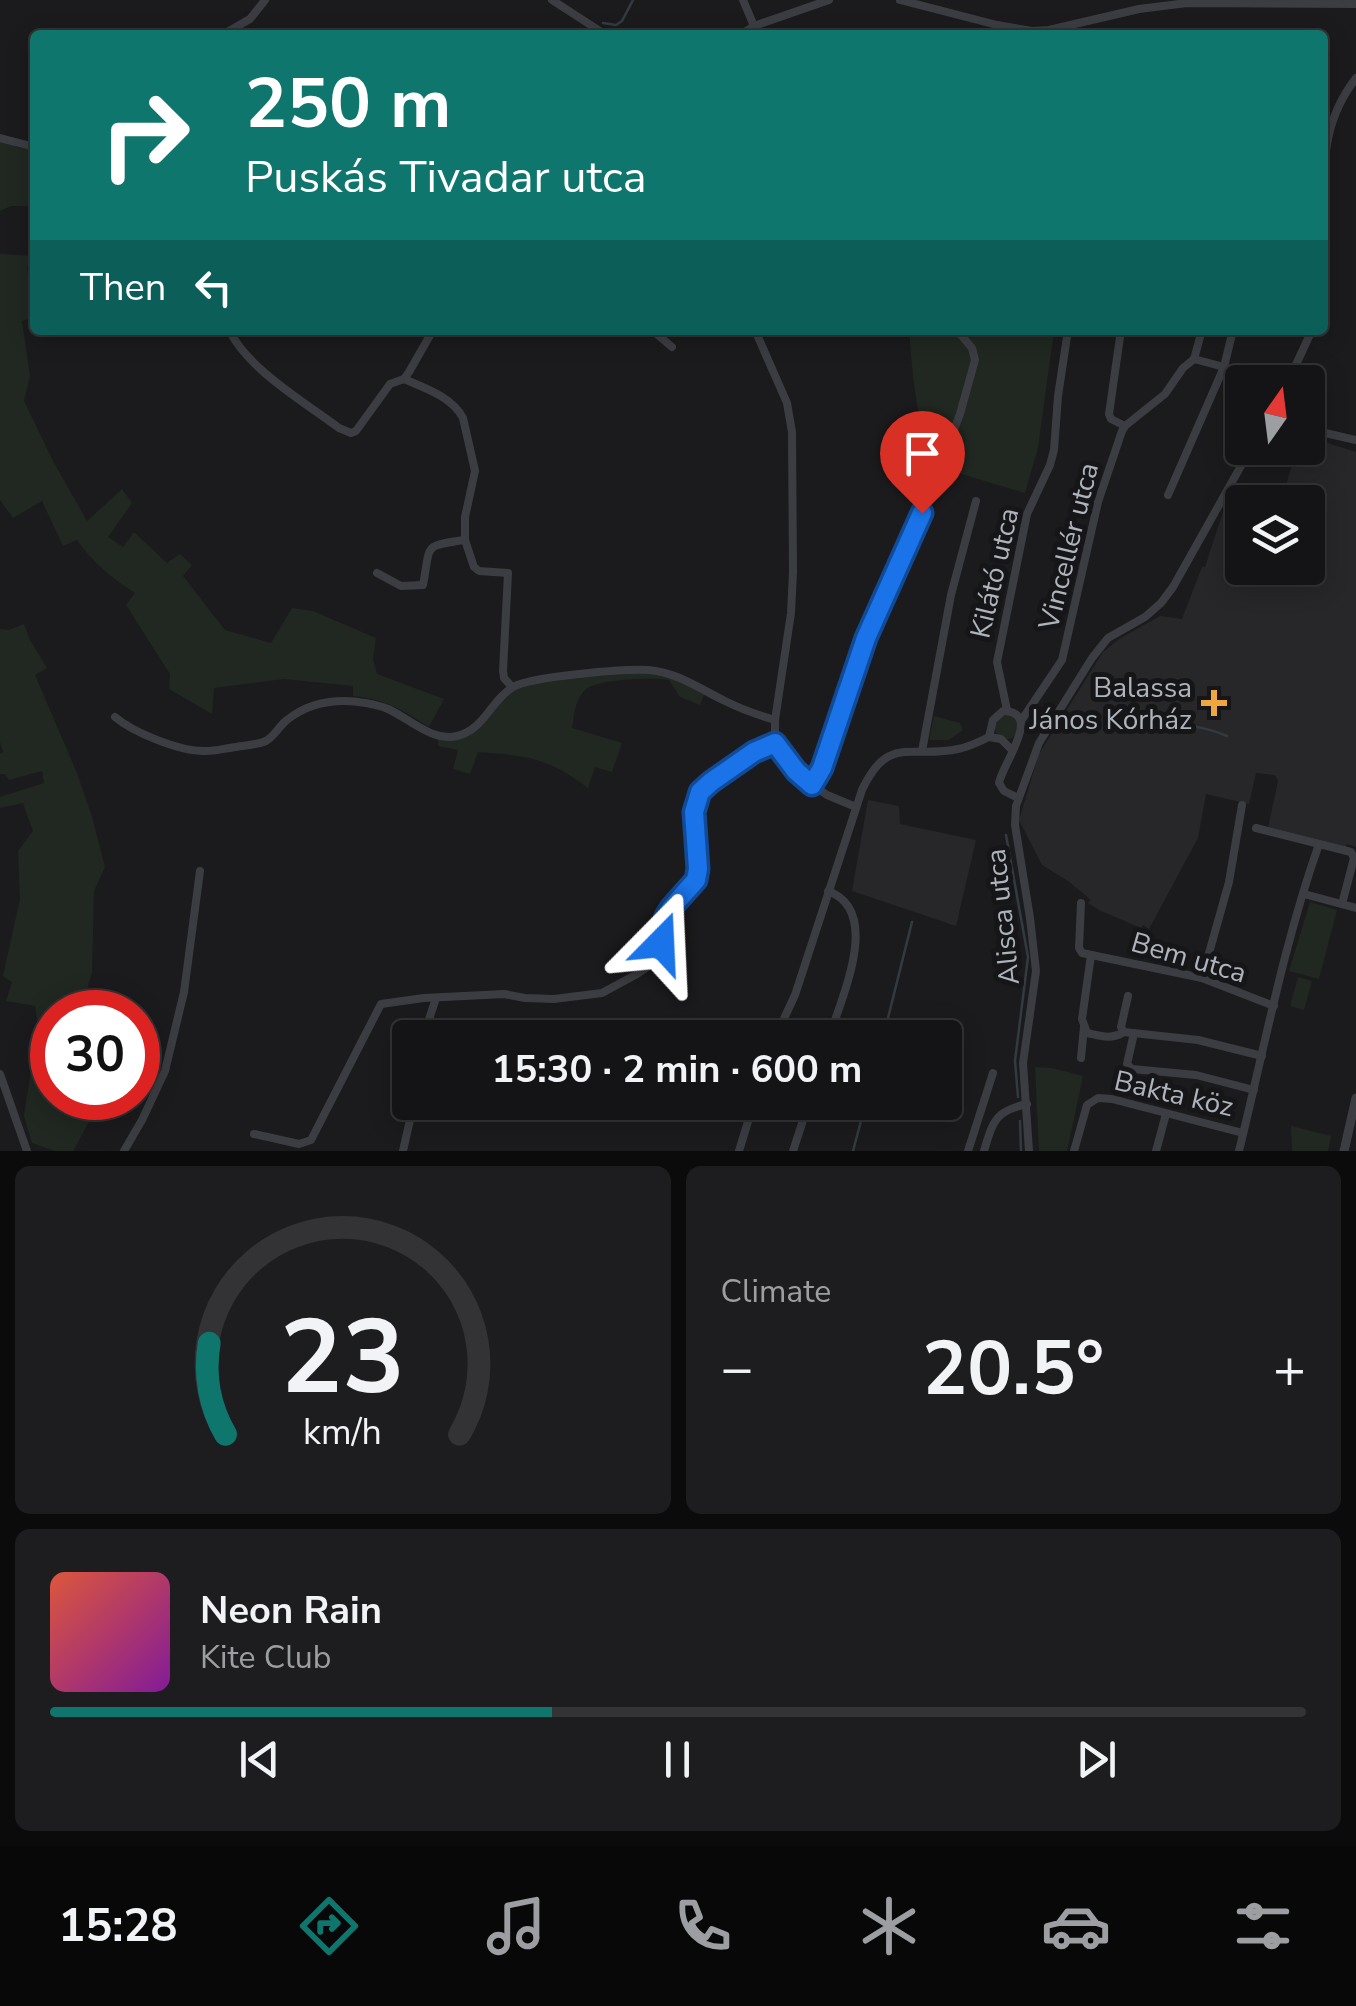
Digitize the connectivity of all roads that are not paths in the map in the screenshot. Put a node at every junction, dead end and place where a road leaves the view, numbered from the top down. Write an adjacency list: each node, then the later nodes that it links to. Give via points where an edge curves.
1 (265, 0): 9 (street)
2 (552, 0): 10 (street)
3 (743, 0): 8 (street)
4 (830, 0): 8 (street)
5 (900, 0): 12 (street)
6 (1356, 2): 7 (street)
7 (1139, 4): 13 (street)
8 (754, 26): 11 (street)
9 (231, 30)
10 (598, 30)
11 (748, 30)
12 (1022, 30)
13 (1049, 30)
14 (1356, 78): 15 (street)
15 (1328, 128)
16 (0, 138): 17 (street)
17 (30, 147)
18 (231, 335): 32 (street, via 250,360 351,433 390,384)
19 (431, 335): 32 (street)
20 (658, 335): 28 (street)
21 (757, 335): 44 (street, via 787,403 792,432 791,613)
22 (961, 335): 50 (street, via 974,360 960,414)
23 (1067, 335): 42 (street, Kilátó utca, via 1054,450 1026,514 997,662)
24 (1120, 335): 33 (street, via 1109,414)
25 (1201, 335): 29 (street)
26 (1232, 335): 31 (street)
27 (1310, 335): 30 (street)
28 (672, 347)
29 (1194, 359): 31 (street); 33 (street)
30 (1296, 365)
31 (1224, 367): 37 (street)
32 (404, 379): 39 (street, via 437,394 463,418 475,471)
33 (1124, 428): 45 (street, Vincellér utca, via 1098,502 1066,649)
34 (1325, 433): 35 (street)
35 (1356, 440)
36 (1241, 465): 51 (street, via 1161,603 1108,638 1092,658 1039,743)
37 (1168, 495)
38 (976, 501): 49 (street)
39 (465, 540): 40 (street, via 430,548 424,586 401,586); 41 (street, via 479,571 508,573 503,671)
40 (377, 574)
41 (512, 687): 43 (street, via 479,724 456,737 432,733 384,707 349,701 310,707 260,743 206,751 146,735); 44 (street, via 649,670)
42 (1007, 710): 45 (street); 46 (street, via 992,720)
43 (115, 717)
44 (775, 720): 47 (street)
45 (1022, 721): 48 (street, Vincellér utca)
46 (989, 737): 48 (street); 49 (street, via 958,750)
47 (775, 743): 50 (street); 65 (street, via 700,792 694,812 696,880 666,916 649,966 602,993)
48 (1012, 750): 51 (street, Vincellér utca, via 999,783)
49 (922, 751): 53 (street, via 901,751 876,764)
50 (812, 785): 53 (street)
51 (1018, 798): 78 (street, Alisca utca, via 1015,825 1036,971 1023,1063)
52 (1242, 806): 63 (street)
53 (856, 807): 57 (street)
54 (1256, 828): 55 (street)
55 (1318, 844): 58 (street); 60 (street, via 1354,858)
56 (200, 870): 86 (street, via 174,1038)
57 (828, 890): 68 (street); 69 (street, via 852,909 856,944)
58 (1304, 894): 60 (street); 66 (street)
59 (1081, 903): 62 (street, Bem utca, via 1079,948)
60 (1342, 904): 61 (street)
61 (1356, 908)
62 (1091, 954): 63 (street, Bem utca); 70 (street, Bem utca)
63 (1202, 978): 66 (street, Bem utca)
64 (1128, 996): 71 (street, via 1120,1027)
65 (436, 998): 67 (street); 84 (street, via 381,1004 311,1140 299,1144)
66 (1274, 1006): 72 (street)
67 (428, 1020)
68 (782, 1020)
69 (834, 1020)
70 (1084, 1026): 71 (street, via 1109,1038); 73 (street, Bem utca)
71 (1129, 1033): 72 (street); 76 (street, via 1132,1069)
72 (1262, 1056): 76 (street)
73 (1081, 1058)
74 (994, 1073): 90 (street)
75 (0, 1074): 85 (street)
76 (1254, 1090): 83 (street)
77 (1356, 1100): 96 (street)
78 (1027, 1104): 91 (street, via 1001,1112); 92 (street, Alisca utca)
79 (1166, 1114): 83 (street, Bakta köz); 93 (street, Bakta köz, via 1094,1098 1086,1104); 94 (street)
80 (410, 1120): 87 (street)
81 (748, 1120): 88 (street)
82 (802, 1120): 89 (street)
83 (1243, 1133): 95 (street)
84 (254, 1134)
85 (27, 1151)
86 (124, 1151)
87 (403, 1151)
88 (739, 1151)
89 (793, 1151)
90 (968, 1151)
91 (984, 1151)
92 (1029, 1151)
93 (1074, 1151)
94 (1156, 1151)
95 (1239, 1151)
96 (1344, 1151)

